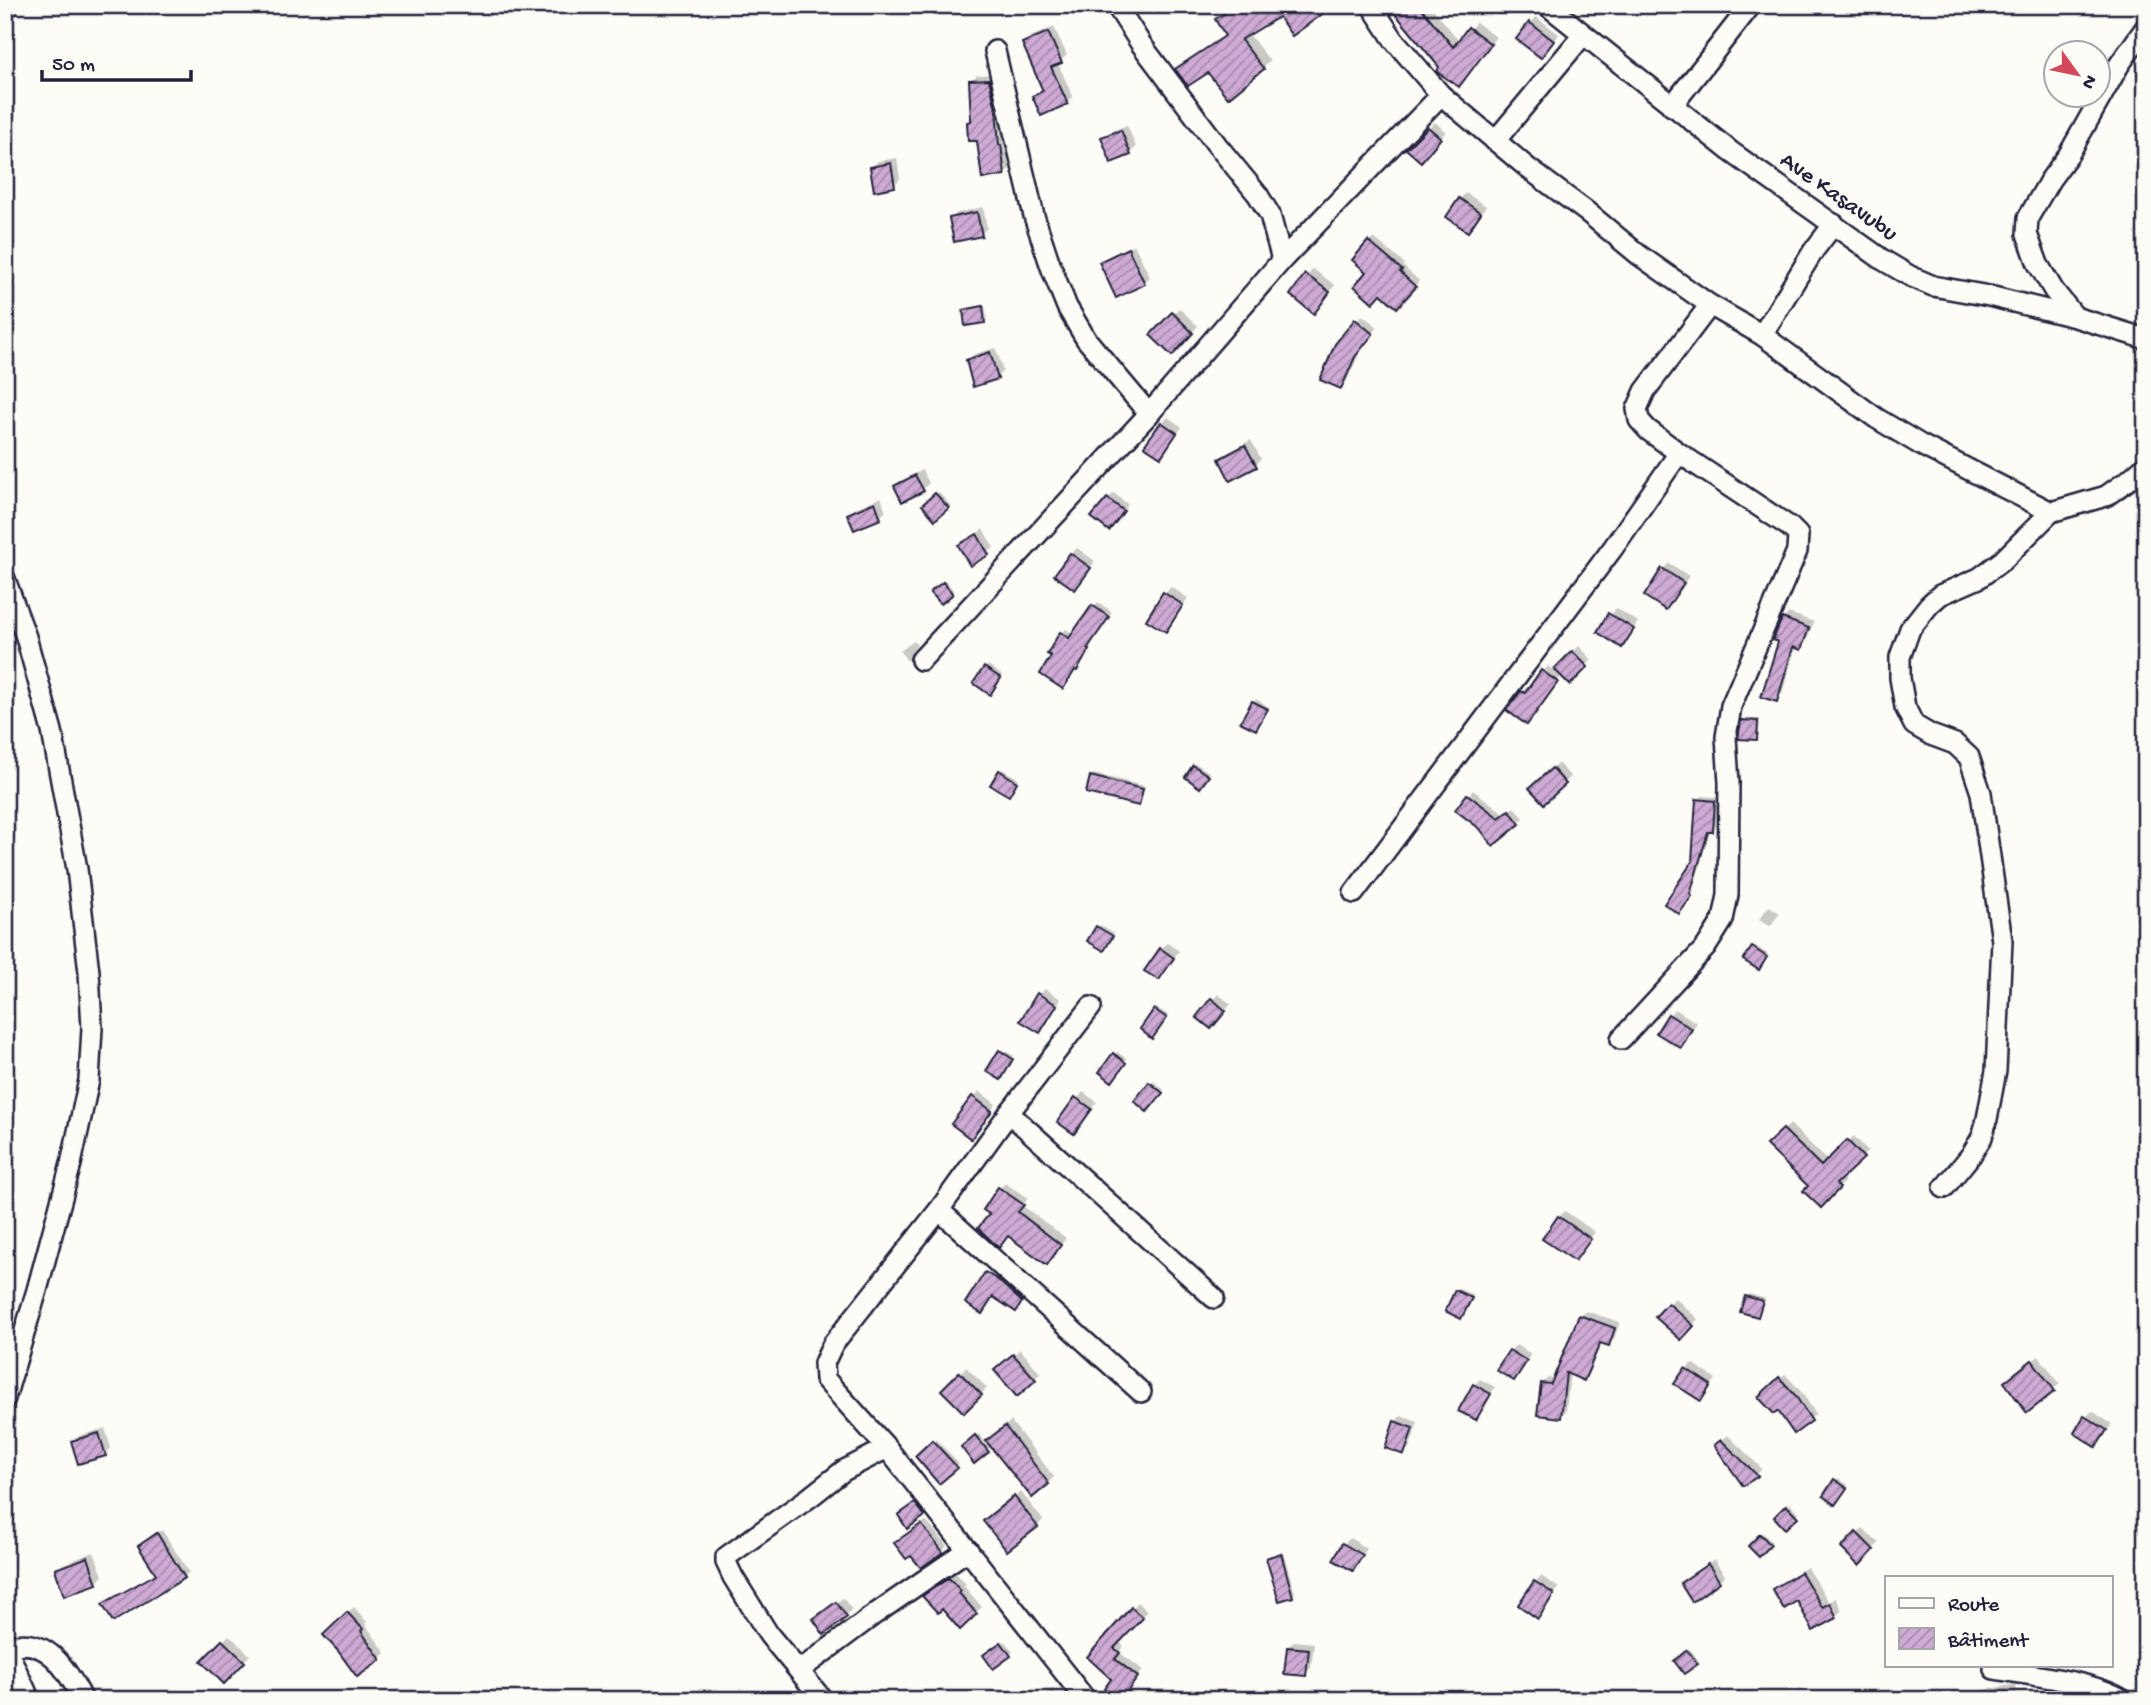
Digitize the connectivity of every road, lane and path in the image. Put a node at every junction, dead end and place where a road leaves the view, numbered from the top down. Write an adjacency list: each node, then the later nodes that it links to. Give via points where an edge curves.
1 (1116, 5): 12 (street, via 1258,195 1270,215)
2 (1371, 5): 8 (street, via 1394,40)
3 (1547, 5): 6 (street, Ave Kasavubu)
4 (1751, 5): 9 (street)
5 (2146, 27): 14 (street, via 2028,218 2027,234 2038,264)
6 (1583, 36): 9 (street, Ave Kasavubu); 10 (street)
7 (995, 51): 17 (street, via 1034,216 1067,307 1086,339)
8 (1441, 94): 10 (street); 12 (street)
9 (1672, 106): 11 (street, Ave Kasavubu)
10 (1495, 141): 13 (street)
11 (1834, 225): 14 (street, Ave Kasavubu, via 1883,260 1933,286); 15 (street)
12 (1282, 260): 17 (street)
13 (1710, 305): 15 (street); 18 (street, via 1645,391 1637,409 1648,430)
14 (2075, 317): 16 (street, Ave Kasavubu)
15 (1762, 335): 20 (street, via 1876,418)
16 (2146, 339)
17 (1149, 414): 22 (street)
18 (1679, 453): 23 (street); 25 (street, via 1790,527 1798,535 1798,544 1731,706 1727,737 1728,895 1723,920 1706,947)
19 (2146, 465): 20 (street, via 2106,496)
20 (2051, 512): 27 (street, via 2003,560 1929,605 1910,629 1900,657 1905,707 1914,725 1955,744 1969,757 1981,793 2002,941 1996,1071 1987,1119 1971,1155)
21 (5, 579): 31 (street, via 52,731 77,869 92,1028 89,1080 71,1164)
22 (921, 660)
23 (1354, 893)
24 (1091, 1007): 26 (street)
25 (1621, 1039)
26 (1009, 1114): 28 (street); 29 (street)
27 (1944, 1188)
28 (939, 1210): 30 (street); 32 (street, via 833,1344 824,1363 825,1378)
29 (1214, 1298)
30 (1141, 1392)
31 (5, 1398)
32 (887, 1448): 33 (street); 37 (street, via 844,1471 726,1557 733,1577 769,1635)
33 (968, 1550): 37 (street); 41 (street)
34 (5, 1648): 39 (street, via 44,1650 68,1672)
35 (5, 1656): 38 (main road)
36 (1994, 1668): 42 (street, via 2066,1681)
37 (800, 1670): 40 (street)
38 (25, 1700)
39 (83, 1700)
40 (823, 1700)
41 (1086, 1700)
42 (2123, 1700)

